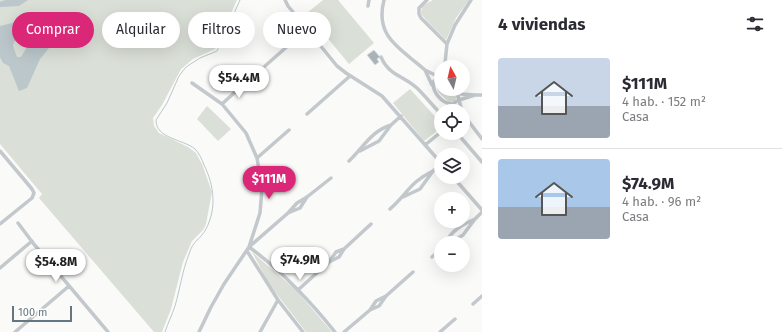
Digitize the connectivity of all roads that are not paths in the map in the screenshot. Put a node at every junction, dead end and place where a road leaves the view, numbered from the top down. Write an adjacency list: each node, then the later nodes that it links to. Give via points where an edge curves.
1 (285, 0): 7 (street)
2 (369, 0): 6 (street)
3 (384, 0): 14 (street, via 382,15 387,35 396,47)
4 (427, 0): 8 (street, via 419,8 420,16)
5 (471, 0): 8 (street, via 459,17)
6 (368, 6)
7 (293, 12)
8 (447, 44): 12 (street)
9 (285, 48): 13 (street)
10 (322, 48): 16 (street, via 337,66)
11 (381, 57): 29 (street, via 398,77 417,88)
12 (446, 60)
13 (265, 66)
14 (425, 70): 15 (street); 19 (street)
15 (434, 74)
16 (350, 76): 30 (street); 31 (street, via 382,96)
17 (246, 82): 27 (street)
18 (192, 83): 27 (street)
19 (434, 87)
20 (470, 95): 21 (street)
21 (475, 95): 22 (street); 25 (street)
22 (482, 95)
23 (439, 96): 26 (street)
24 (458, 96): 25 (street)
25 (459, 100): 26 (street, via 452,104); 28 (street)
26 (447, 103)
27 (222, 104): 42 (street, via 246,132)
28 (459, 104)
29 (434, 106)
30 (307, 114)
31 (401, 116): 33 (street); 38 (street)
32 (470, 123): 36 (street)
33 (391, 125): 40 (street, via 375,133); 40 (street, via 379,141)
34 (289, 130): 42 (street)
35 (434, 138): 38 (street)
36 (482, 139)
37 (464, 140): 44 (street)
38 (425, 145): 41 (street)
39 (0, 151): 55 (street, via 34,193 32,198)
40 (360, 151): 43 (street)
41 (434, 156)
42 (257, 158): 60 (street, via 261,179 261,205)
43 (349, 161)
44 (482, 162)
45 (433, 172): 49 (street, via 420,189); 49 (street, via 416,180)
46 (331, 178): 48 (street)
47 (459, 184): 51 (street)
48 (307, 197): 52 (street, via 297,203); 52 (street, via 300,208)
49 (403, 197): 50 (street)
50 (390, 209)
51 (482, 211): 53 (street)
52 (288, 214): 60 (street)
53 (475, 219): 57 (street, via 458,228); 58 (street)
54 (18, 223): 59 (street)
55 (0, 224)
56 (371, 224): 64 (street, via 344,249 340,257 329,262)
57 (450, 236)
58 (461, 236)
59 (32, 241): 61 (street); 63 (street)
60 (248, 249): 64 (street, via 274,267); 66 (street); 71 (street, via 218,294)
61 (0, 268)
62 (413, 272): 75 (street, via 386,296 379,306 370,310)
63 (69, 286): 69 (street); 70 (street)
64 (298, 290): 74 (street)
65 (482, 296): 67 (street)
66 (278, 300): 72 (street); 73 (street)
67 (473, 304)
68 (455, 320): 76 (street)
69 (15, 332)
70 (108, 332)
71 (199, 332)
72 (260, 332)
73 (303, 332)
74 (335, 332)
75 (344, 332)
76 (440, 332)

